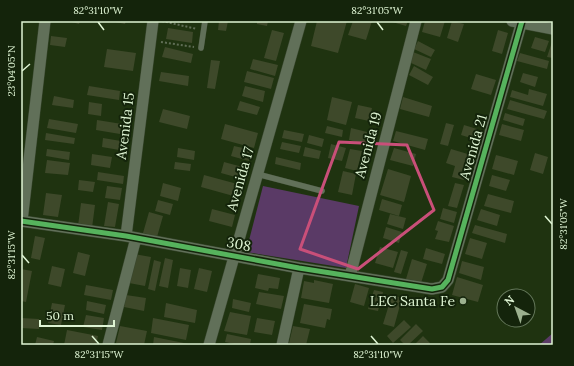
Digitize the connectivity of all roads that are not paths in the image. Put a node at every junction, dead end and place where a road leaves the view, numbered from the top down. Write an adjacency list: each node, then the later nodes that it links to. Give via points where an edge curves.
1 (45, 21): 11 (street)
2 (153, 21): 12 (street, Avenida 15)
3 (205, 21): 8 (lane)
4 (301, 21): 9 (street, Avenida 17)
5 (416, 21): 15 (street, Avenida 19)
6 (518, 22): 7 (street); 16 (street, Avenida 21)
7 (553, 29)
8 (201, 48)
9 (257, 174): 10 (lane); 13 (street, Avenida 17)
10 (322, 191)
11 (21, 221): 12 (street, 308)
12 (131, 237): 13 (street, 308); 17 (street, Avenida 15)
13 (234, 255): 14 (street, 308); 18 (street, Avenida 17)
14 (299, 268): 15 (street, 308); 19 (street)
15 (350, 276): 16 (street, 308, via 432,289 442,287)
16 (448, 280)
17 (108, 345)
18 (209, 345)
19 (282, 345)

